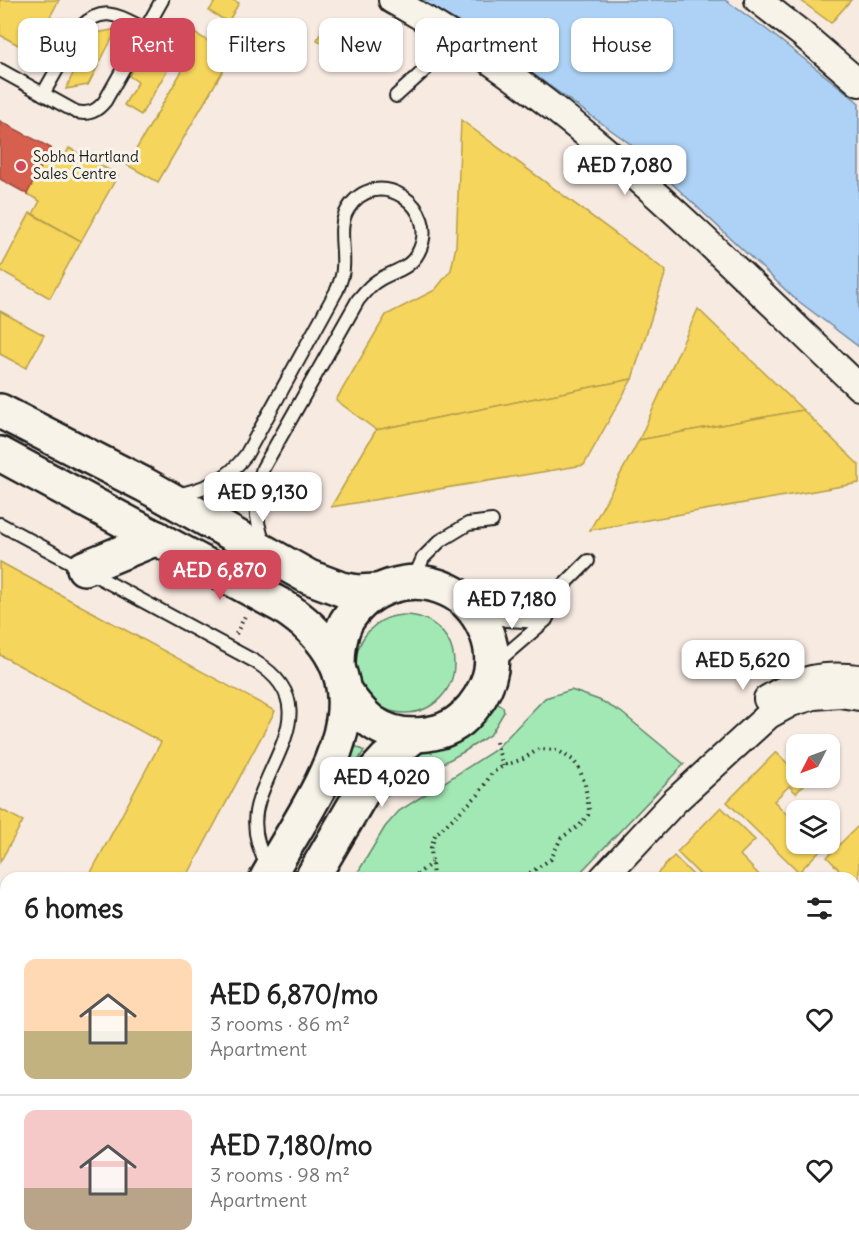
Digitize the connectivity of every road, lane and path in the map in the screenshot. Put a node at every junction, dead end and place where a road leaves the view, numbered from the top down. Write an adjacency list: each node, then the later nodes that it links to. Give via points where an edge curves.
1 (162, 0): 5 (lane)
2 (392, 0): 6 (street)
3 (758, 0): 11 (street)
4 (121, 18): 12 (lane, via 105,14 87,20)
5 (151, 18)
6 (423, 18)
7 (0, 70): 12 (lane)
8 (121, 72): 12 (lane, via 100,108 93,112 76,112)
9 (423, 72): 13 (lane)
10 (507, 72): 14 (street, via 608,151)
11 (859, 83)
12 (43, 94)
13 (396, 96)
14 (859, 387)
15 (0, 411): 17 (street)
16 (0, 454): 20 (street)
17 (166, 497): 21 (street); 21 (lane, via 212,486 236,468 337,290 343,270 346,211 361,195 371,191 401,194 411,202 422,222 422,245 410,263 378,280 358,300 263,468 255,499)
18 (492, 521): 24 (lane, via 468,524 440,541 423,558)
19 (0, 524): 23 (lane)
20 (157, 538): 23 (street); 30 (street, via 296,615 320,638)
21 (268, 556): 25 (street, via 325,584 357,592)
22 (588, 561): 27 (lane, via 562,587 550,615)
23 (84, 568): 37 (lane, via 260,664 281,685 289,709 288,728 258,801 255,821)
24 (412, 582): 25 (street); 26 (street, via 449,590)
25 (376, 591): 30 (street, via 358,605 346,623 339,644)
26 (472, 608): 27 (lane, via 506,620); 28 (street, via 484,626 491,651)
27 (542, 622): 28 (lane)
28 (490, 668): 32 (street, via 479,700 462,719 440,731)
29 (859, 678): 35 (street, via 813,677 766,700 716,749)
30 (342, 679): 32 (street, via 357,709 374,723 394,732); 38 (street, via 340,735 334,756)
31 (859, 697): 35 (street, via 814,696 769,715)
32 (415, 735): 39 (street, via 374,772)
33 (496, 742): 34 (path)
34 (503, 766): 36 (path, via 435,835 431,848); 42 (path, via 539,749 557,750 573,760 585,784 589,810 585,820 561,838 550,858)
35 (675, 801): 43 (street)
36 (433, 863): 40 (path); 41 (path)
37 (267, 872)
38 (269, 872)
39 (316, 872)
40 (420, 872)
41 (433, 872)
42 (530, 872)
43 (609, 872)

